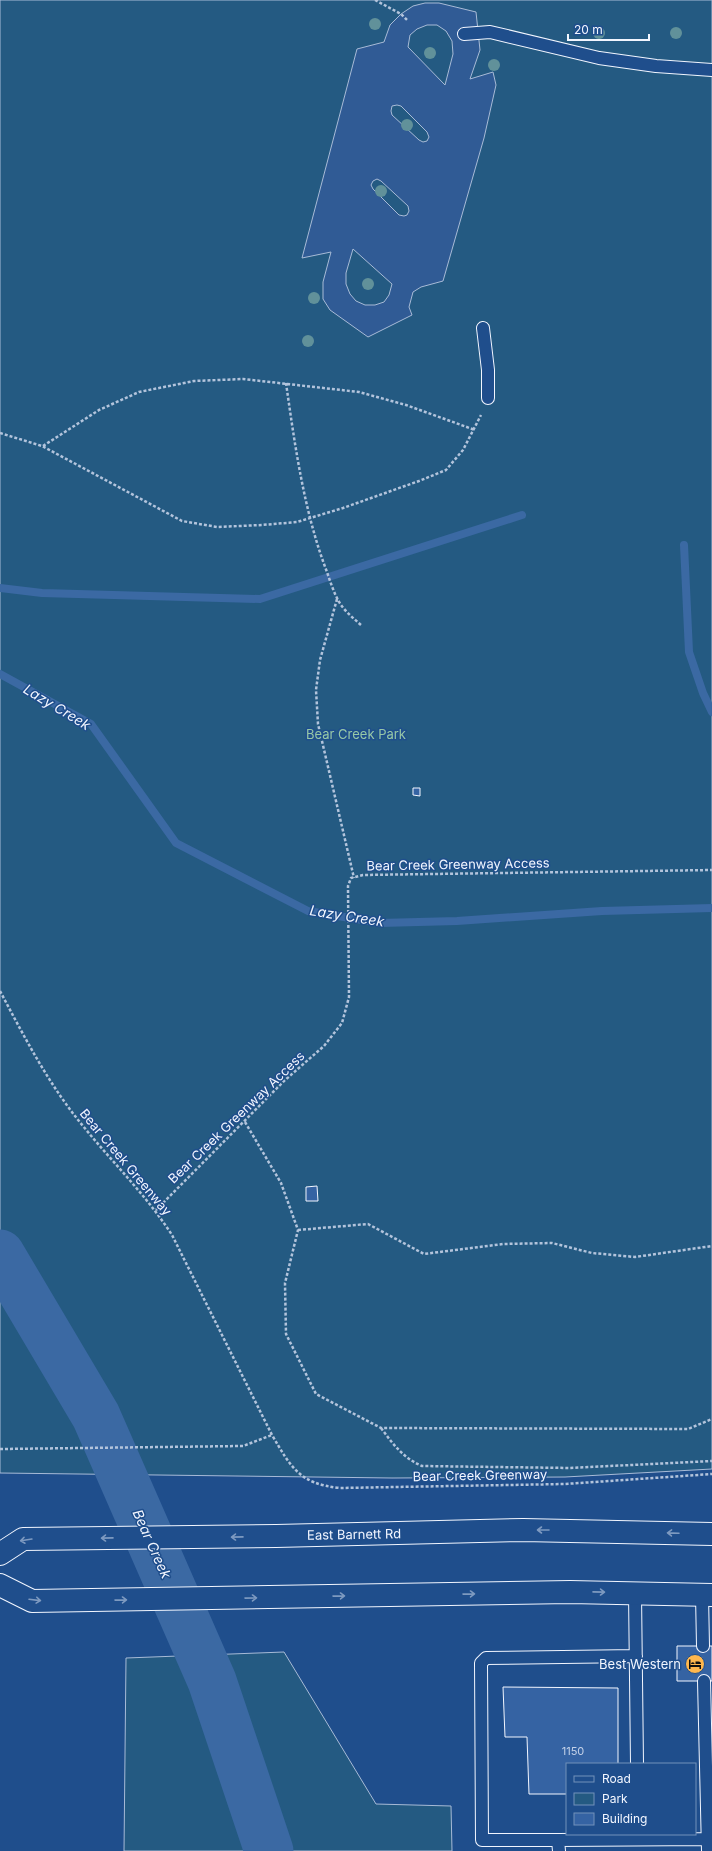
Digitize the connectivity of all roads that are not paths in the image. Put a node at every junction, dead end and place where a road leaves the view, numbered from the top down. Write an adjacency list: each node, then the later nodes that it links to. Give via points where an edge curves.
1 (464, 34): 2 (lane, via 490,32 599,58)
2 (712, 70)
3 (483, 328): 4 (lane)
4 (488, 398)
5 (712, 1534): 6 (main road, East Barnett Rd, one-way to 6, via 523,1530 23,1539)
6 (0, 1554)
7 (0, 1585): 8 (main road, one-way to 8, via 32,1601)
8 (635, 1593): 9 (main road); 11 (lane)
9 (707, 1595): 10 (lane)
10 (703, 1646)
11 (636, 1656): 13 (lane); 16 (lane, via 486,1658 481,1663 482,1840)
12 (704, 1681): 15 (lane)
13 (637, 1763)
14 (638, 1842): 15 (lane); 16 (lane)
15 (708, 1845)
16 (559, 1846)

